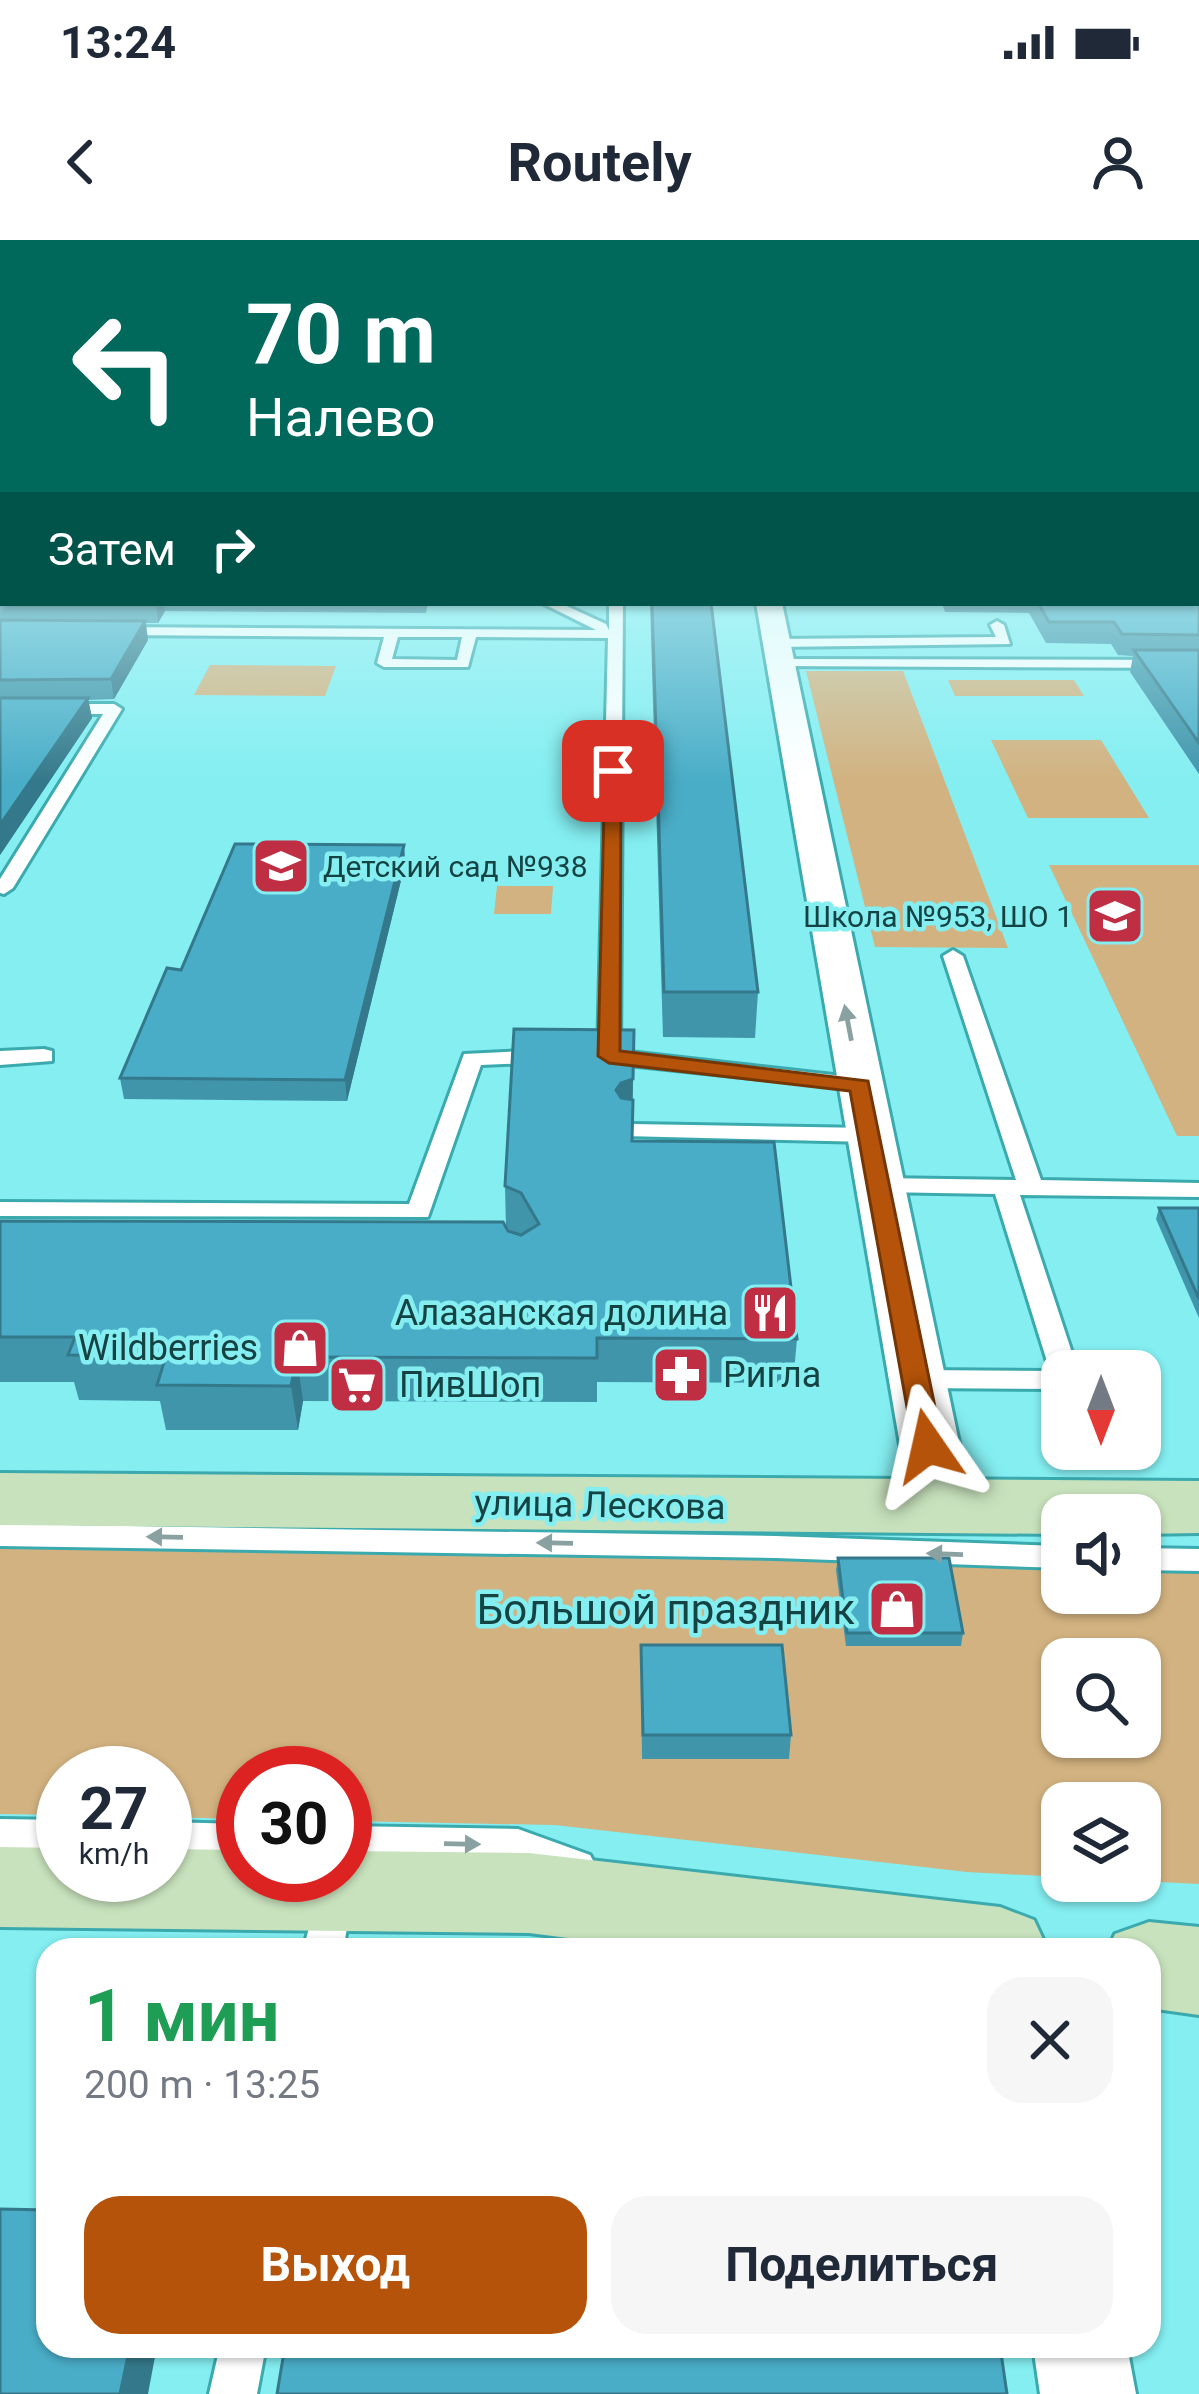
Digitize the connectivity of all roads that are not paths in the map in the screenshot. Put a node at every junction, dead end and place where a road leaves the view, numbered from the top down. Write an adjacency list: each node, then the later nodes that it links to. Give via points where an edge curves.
1 (555, 606): 7 (lane)
2 (616, 606): 7 (lane)
3 (997, 626): 8 (lane, via 1005,641)
4 (90, 631): 5 (lane)
5 (392, 633): 6 (lane); 6 (lane, via 384,663 463,664)
6 (470, 633): 7 (lane)
7 (616, 634): 13 (lane)
8 (775, 636): 9 (lane); 16 (street, one-way to 8)
9 (1199, 664)
10 (0, 709): 11 (lane, via 114,709)
11 (4, 888)
12 (953, 956): 20 (lane)
13 (586, 1056): 16 (lane); 22 (lane, via 472,1059 428,1215)
14 (44, 1057): 15 (lane)
15 (0, 1058)
16 (860, 1085): 18 (street)
17 (632, 1131): 18 (lane)
18 (869, 1135): 19 (street)
19 (879, 1185): 20 (lane); 25 (street)
20 (1018, 1187): 21 (lane); 23 (lane)
21 (1199, 1190)
22 (0, 1209)
23 (1057, 1350)
24 (1041, 1376): 25 (lane)
25 (915, 1379): 28 (street)
26 (0, 1499): 28 (main road, улица Лескова)
27 (1199, 1507): 28 (main road, улица Лескова)
28 (942, 1509)
29 (0, 1535): 30 (lane, улица Лескова, one-way to 29)
30 (1041, 1556)
31 (1161, 1559): 32 (lane)
32 (1199, 1560)
33 (0, 1835): 34 (lane)
34 (36, 1836)
35 (0, 1887): 36 (main road)
36 (216, 1892)
37 (372, 1894): 38 (main road, one-way to 38, via 529,1893)
38 (906, 1938)
39 (1161, 1966): 40 (main road)
40 (1199, 1971)
41 (240, 2358): 43 (lane)
42 (1082, 2358): 44 (street)
43 (233, 2394)
44 (1088, 2394)

